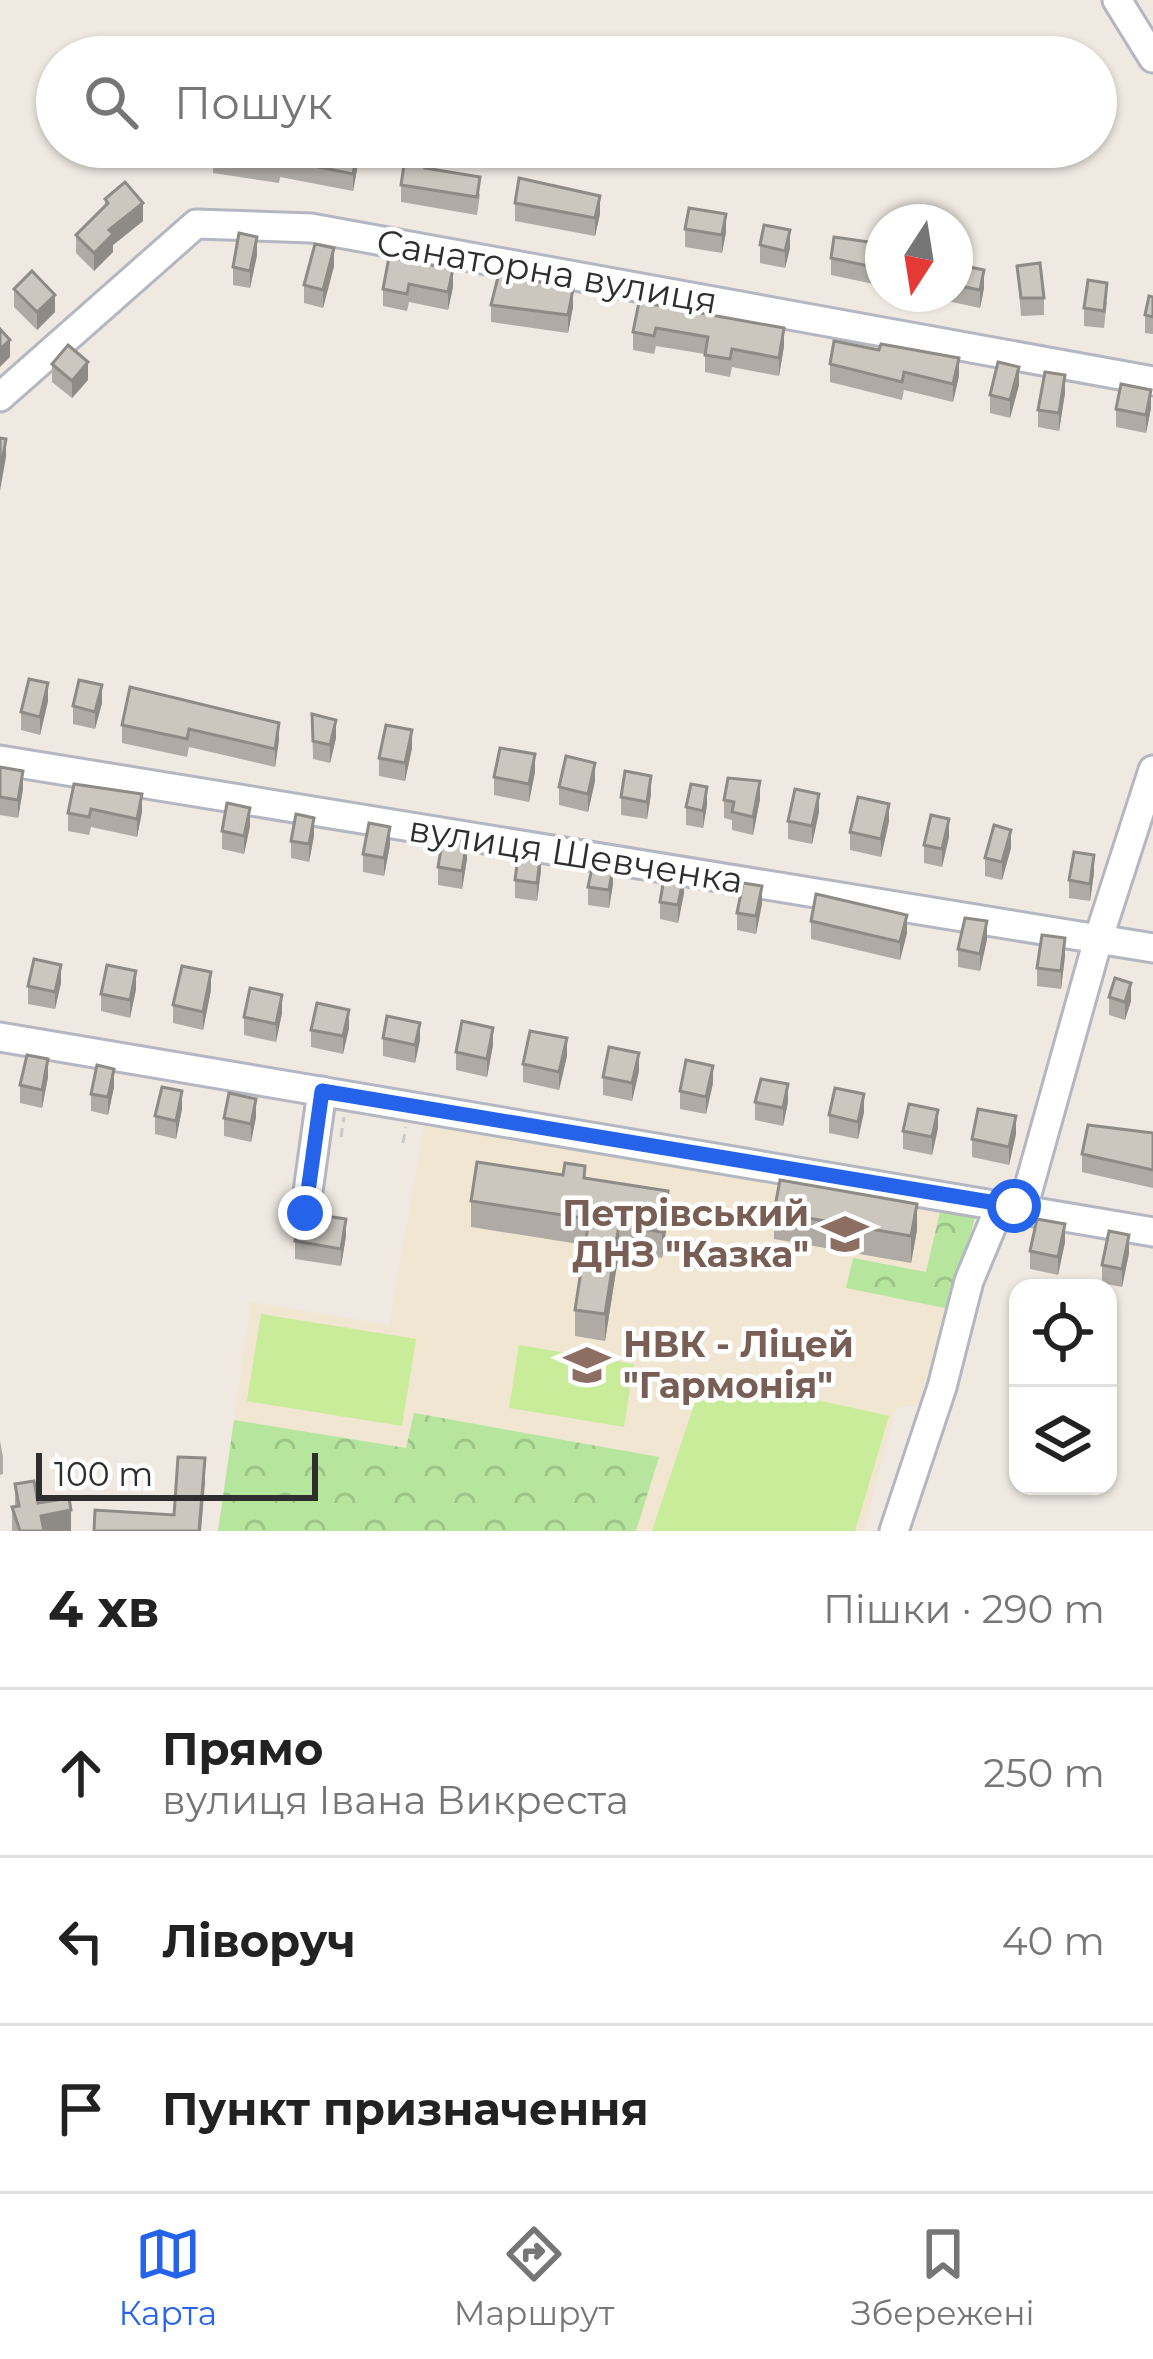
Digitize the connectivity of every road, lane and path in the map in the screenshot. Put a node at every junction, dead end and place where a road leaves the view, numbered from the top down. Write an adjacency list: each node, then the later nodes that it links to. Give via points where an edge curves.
1 (1117, 0): 2 (street)
2 (1153, 58)
3 (1153, 381): 4 (street, Санаторна вулиця, via 311,227 244,222 196,224)
4 (0, 397)
5 (0, 760): 7 (street, вулиця Шевченка)
6 (1153, 770): 7 (street)
7 (1098, 940): 8 (street, вулиця Шевченка); 11 (street)
8 (1153, 948)
9 (0, 1037): 10 (street)
10 (322, 1091): 11 (street); 12 (street)
11 (1012, 1206): 13 (street); 14 (street, via 969,1281)
12 (305, 1213)
13 (1153, 1232)
14 (893, 1531)

